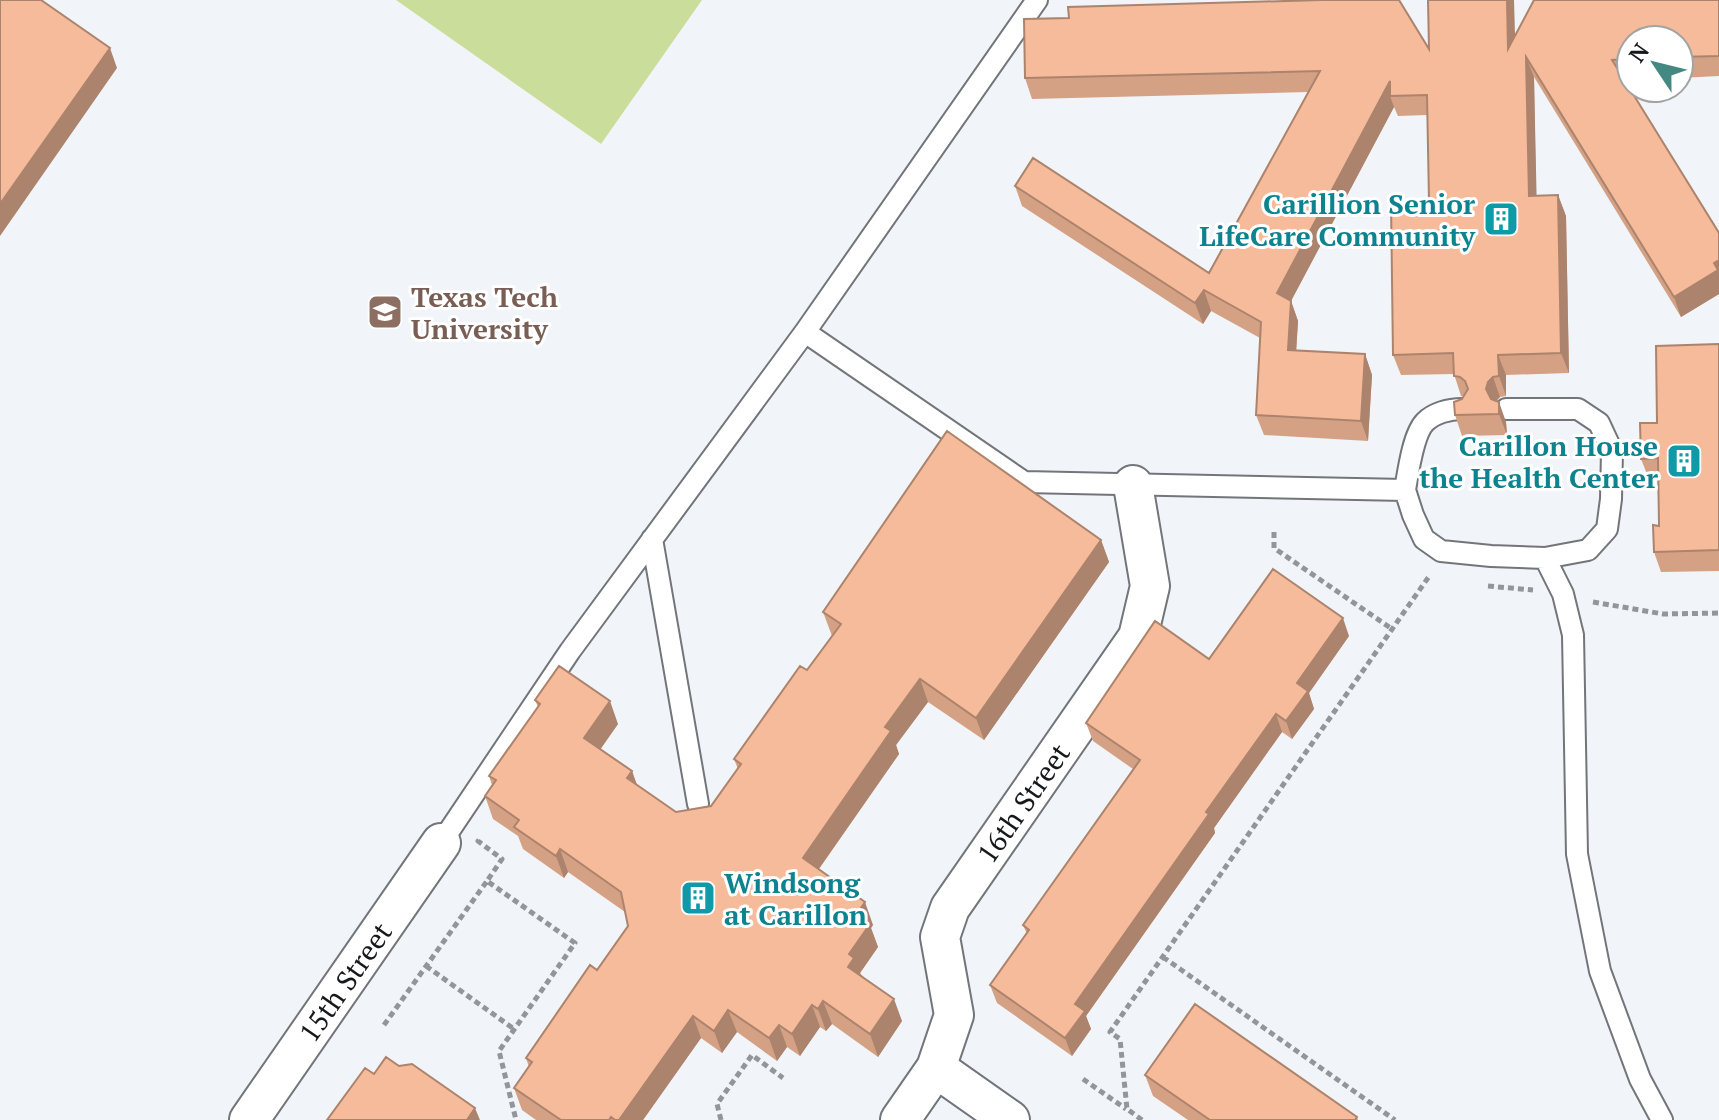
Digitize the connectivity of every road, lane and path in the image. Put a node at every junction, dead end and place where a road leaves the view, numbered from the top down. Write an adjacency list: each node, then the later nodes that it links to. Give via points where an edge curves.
1 (1037, 0): 2 (lane)
2 (805, 332): 5 (lane, via 1024,482); 8 (lane)
3 (1462, 409): 6 (lane, via 1448,409 1425,422)
4 (1506, 409): 9 (lane, via 1578,409 1599,423 1612,451 1607,529 1588,550)
5 (1133, 485): 6 (lane); 22 (street, 16th Street, via 1150,586 1138,637 950,908 940,937 954,1015)
6 (1405, 490): 9 (lane, via 1424,539 1441,551)
7 (1274, 532): 13 (path, via 1274,548)
8 (652, 539): 14 (lane); 16 (lane)
9 (1545, 558): 33 (lane, via 1563,594 1573,635 1577,854 1600,971 1640,1079)
10 (1433, 571): 13 (path)
11 (1584, 601): 12 (path, via 1663,614)
12 (1719, 613)
13 (1392, 629): 18 (path)
14 (698, 804)
15 (484, 832): 17 (path, via 478,841 502,859)
16 (441, 843): 26 (street, 15th Street)
17 (487, 881): 19 (path); 21 (path, via 575,943)
18 (1163, 957): 25 (path, via 1110,1032 1120,1039); 32 (path)
19 (426, 966): 20 (path); 21 (path)
20 (384, 1025)
21 (514, 1029): 27 (path, via 499,1051)
22 (936, 1068): 29 (street, 16th Street); 30 (street)
23 (783, 1078): 28 (path, via 752,1055 717,1104)
24 (1083, 1079): 25 (path)
25 (1127, 1109): 31 (path)
26 (249, 1120)
27 (516, 1120)
28 (721, 1120)
29 (900, 1120)
30 (1010, 1120)
31 (1142, 1120)
32 (1395, 1120)
33 (1662, 1120)

